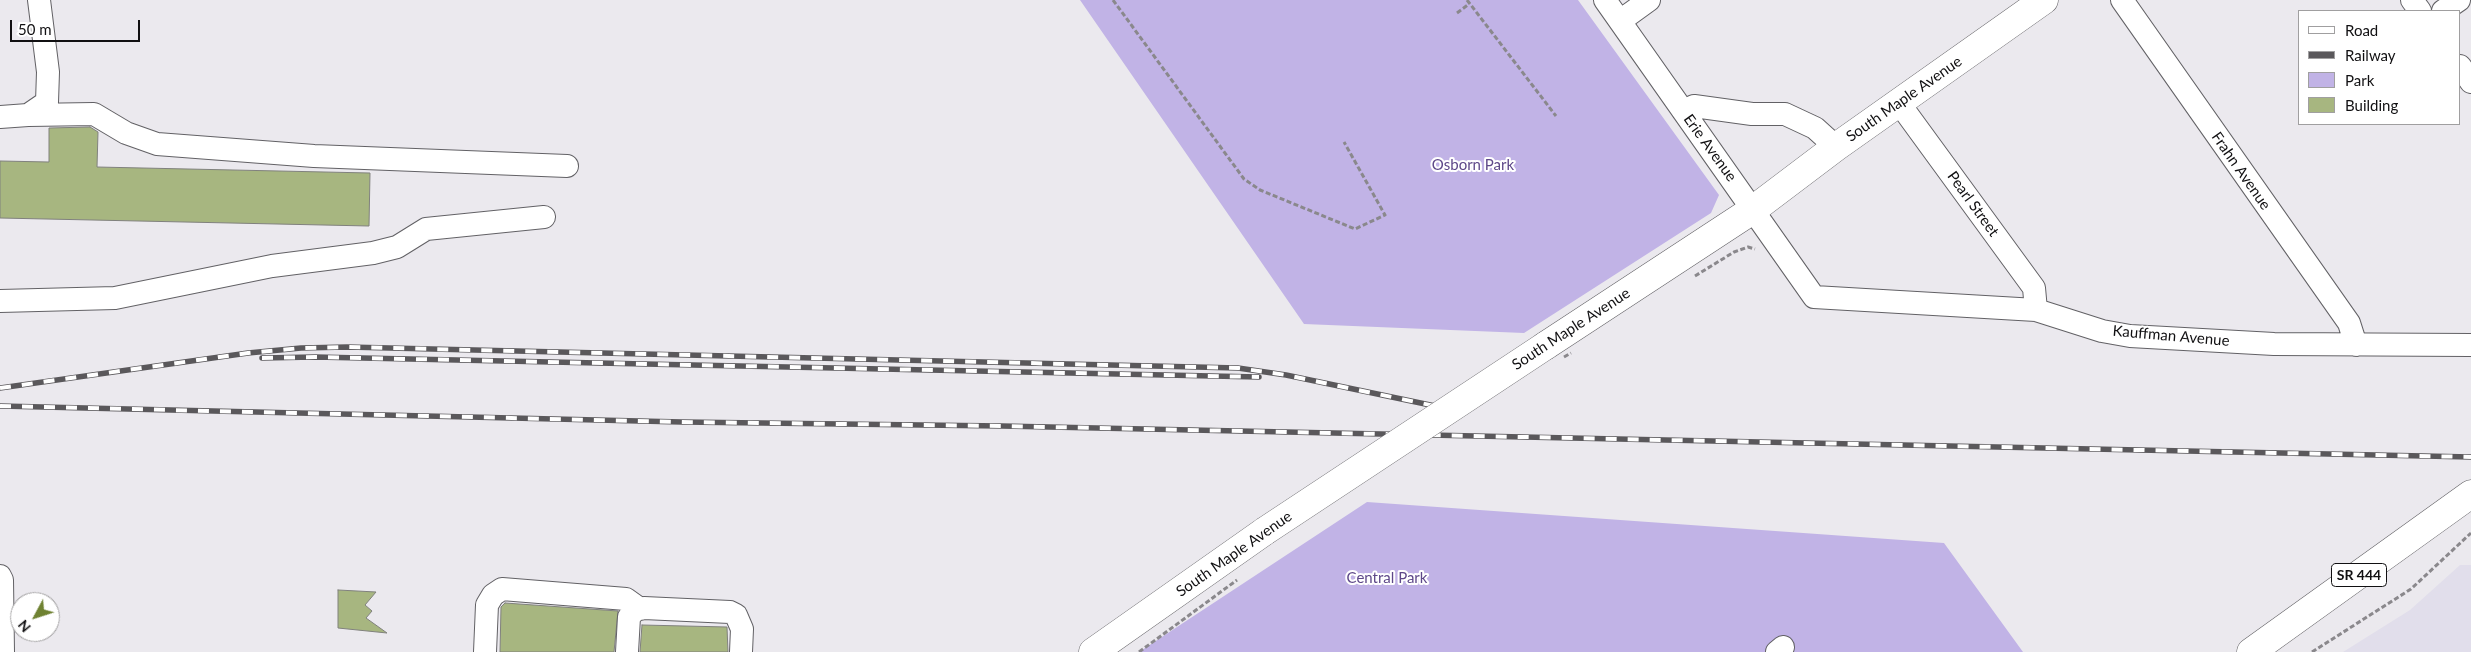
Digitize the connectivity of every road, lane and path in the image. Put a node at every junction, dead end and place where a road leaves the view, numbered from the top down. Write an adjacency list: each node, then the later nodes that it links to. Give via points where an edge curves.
1 (39, 0): 16 (street, via 48,72 47,102)
2 (1113, 0): 19 (path, via 1244,179 1260,190 1355,229 1385,215)
3 (1605, 0): 11 (street, Erie Avenue)
4 (1649, 0): 11 (street)
5 (2122, 0): 29 (street, Frahn Avenue, via 2349,323)
6 (2459, 0): 9 (street)
7 (1468, 2): 10 (path); 17 (path)
8 (2029, 4): 14 (main road, South Maple Avenue)
9 (2444, 10)
10 (1457, 13)
11 (1620, 21): 15 (street, Erie Avenue)
12 (2461, 67): 13 (street)
13 (2471, 82)
14 (1899, 103): 20 (main road, South Maple Avenue); 28 (street, Pearl Street, via 2034,288)
15 (1683, 111): 20 (street, via 1694,106 1752,114 1785,114 1815,128); 22 (street, Erie Avenue)
16 (28, 115): 18 (street); 21 (street, via 94,114 126,133 157,144 314,156)
17 (1556, 116)
18 (0, 117)
19 (1344, 142)
20 (1836, 147): 22 (main road, South Maple Avenue)
21 (566, 166)
22 (1754, 210): 26 (street, Erie Avenue); 42 (main road, South Maple Avenue, bridge, via 1265,531)
23 (544, 217): 27 (street, via 426,229 397,246 373,253 272,266 115,298)
24 (1757, 250): 25 (path, via 1748,247 1734,252)
25 (1694, 277)
26 (1814, 297): 28 (street, Kauffman Avenue)
27 (0, 301)
28 (2036, 310): 29 (street, Kauffman Avenue, via 2102,331 2130,336)
29 (2356, 345): 30 (street, Kauffman Avenue)
30 (2471, 345)
31 (1580, 348): 32 (path)
32 (1571, 353)
33 (2469, 495): 44 (main road, SR 444)
34 (2471, 532): 45 (path, via 2410,589)
35 (0, 576): 38 (street)
36 (1238, 579): 43 (path)
37 (640, 609): 39 (street, via 626,599 502,589 487,605); 40 (street, via 628,617); 41 (street, via 730,612 736,615 742,628)
38 (3, 652)
39 (485, 652)
40 (627, 652)
41 (741, 652)
42 (1093, 652)
43 (1139, 652)
44 (2251, 652)
45 (2312, 652)

